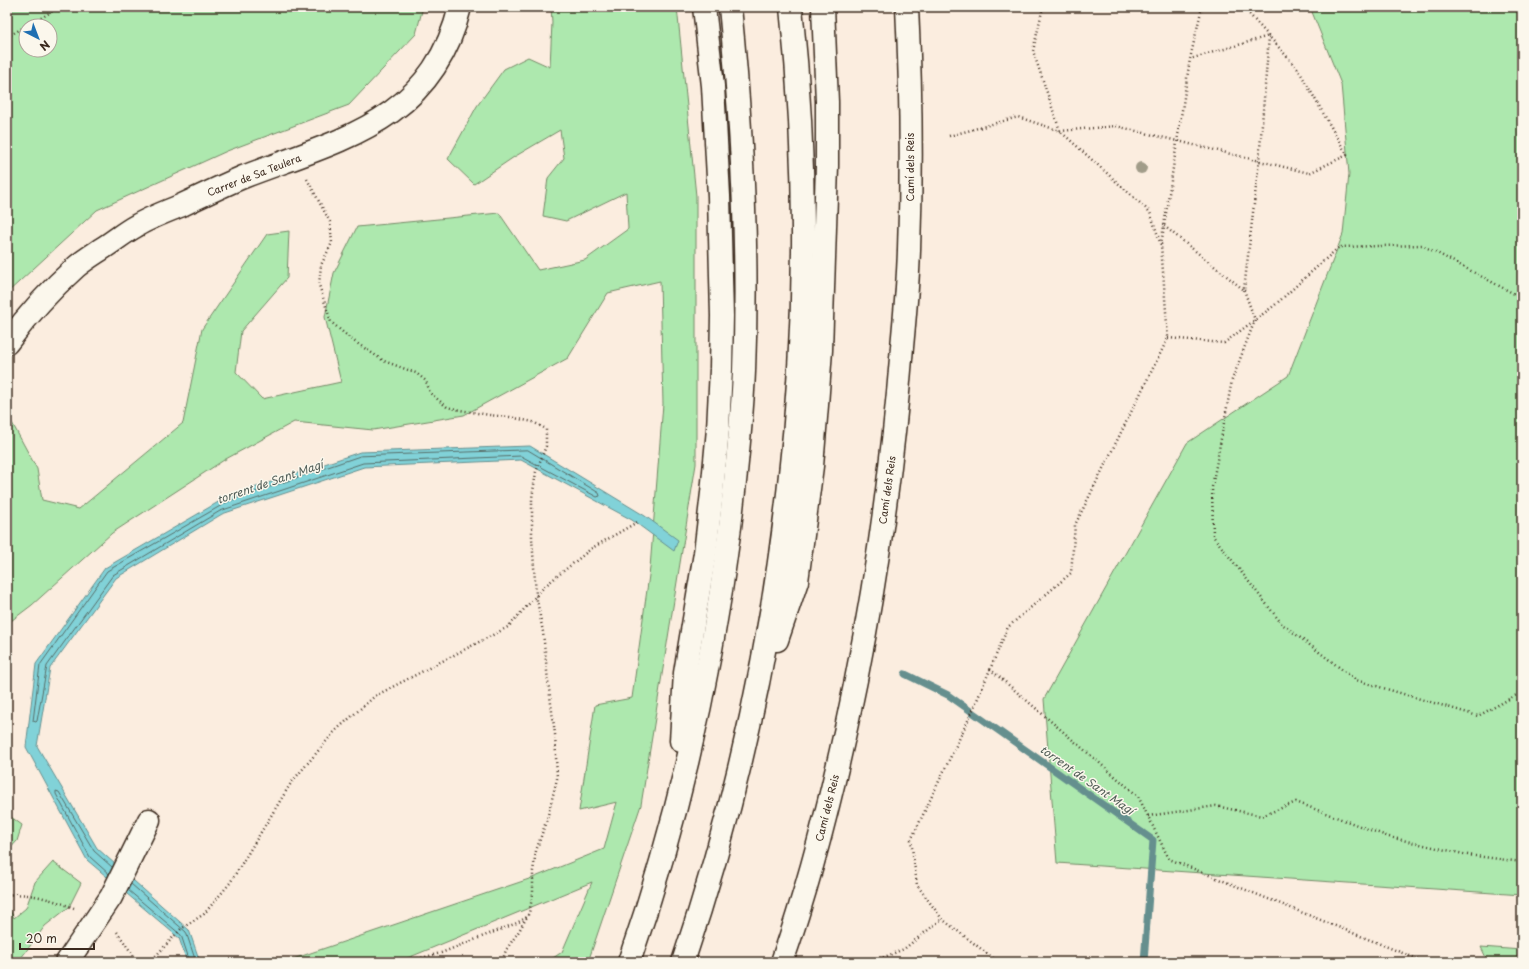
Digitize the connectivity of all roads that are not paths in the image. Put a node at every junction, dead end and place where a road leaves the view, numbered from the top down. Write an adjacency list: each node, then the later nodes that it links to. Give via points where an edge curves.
1 (460, 7): 7 (main road, Carrer de Sa Teulera, via 446,49 430,74 396,109 348,138 243,178 136,225 77,266 32,311)
2 (704, 7): 9 (main road, via 713,86 719,196 721,369 718,429 705,553 685,673)
3 (730, 7): 9 (main road, via 740,117 744,239 744,371 740,433 716,617 704,685)
4 (791, 7): 8 (main road, via 802,157 802,281 797,397 784,527)
5 (823, 7): 8 (main road, via 827,181 821,350 812,466 797,581)
6 (908, 7): 14 (main road, Camí dels Reis, via 909,251 889,478 867,624 849,714 819,842)
7 (7, 343)
8 (753, 709): 13 (main road, via 707,889)
9 (678, 801): 12 (main road)
10 (149, 820): 11 (main road, via 111,897)
11 (67, 962)
12 (629, 962)
13 (683, 962)
14 (782, 962)

